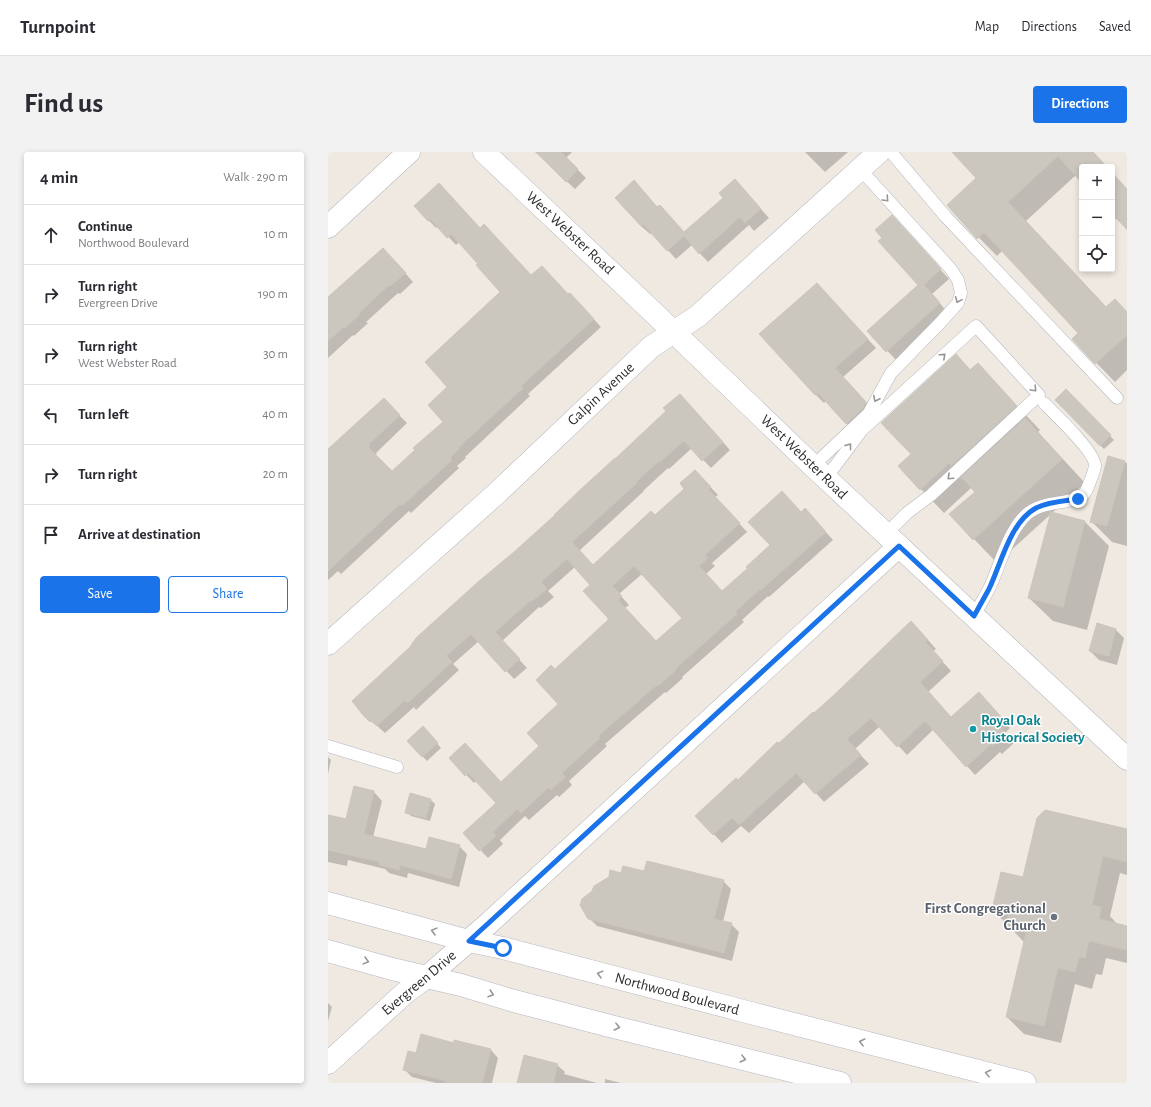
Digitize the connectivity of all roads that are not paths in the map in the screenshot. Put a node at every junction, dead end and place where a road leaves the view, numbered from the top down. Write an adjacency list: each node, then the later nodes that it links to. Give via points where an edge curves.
1 (410, 152): 6 (street)
2 (484, 152): 7 (street, West Webster Road)
3 (879, 152): 5 (street, Galpin Avenue)
4 (891, 152): 8 (lane, via 946,217)
5 (860, 170): 7 (street, Galpin Avenue, via 698,316); 10 (lane, one-way to 10, via 950,268 958,280 961,293 958,303 890,373 869,413)
6 (328, 227)
7 (674, 332): 10 (street, West Webster Road); 13 (street, Galpin Avenue, via 651,347 497,492)
8 (1117, 398)
9 (1044, 403): 12 (lane, via 1089,451 1095,465 1089,484 1078,499 1037,507 1019,523)
10 (820, 472): 11 (street, West Webster Road); 11 (lane, one-way to 11, via 976,326 1039,395 907,513)
11 (893, 540): 12 (street, West Webster Road); 18 (street, Evergreen Drive)
12 (974, 616): 15 (street, West Webster Road)
13 (328, 644)
14 (328, 746): 16 (lane)
15 (1127, 759)
16 (398, 767)
17 (328, 903): 18 (street, Northwood Boulevard, one-way to 17)
18 (469, 941): 20 (street, Evergreen Drive); 23 (street, Northwood Boulevard, one-way to 18)
19 (328, 951): 20 (street, one-way to 20)
20 (427, 977): 21 (street, Evergreen Drive, via 406,992); 22 (street, one-way to 22)
21 (328, 1063)
22 (840, 1083)
23 (1025, 1083)

